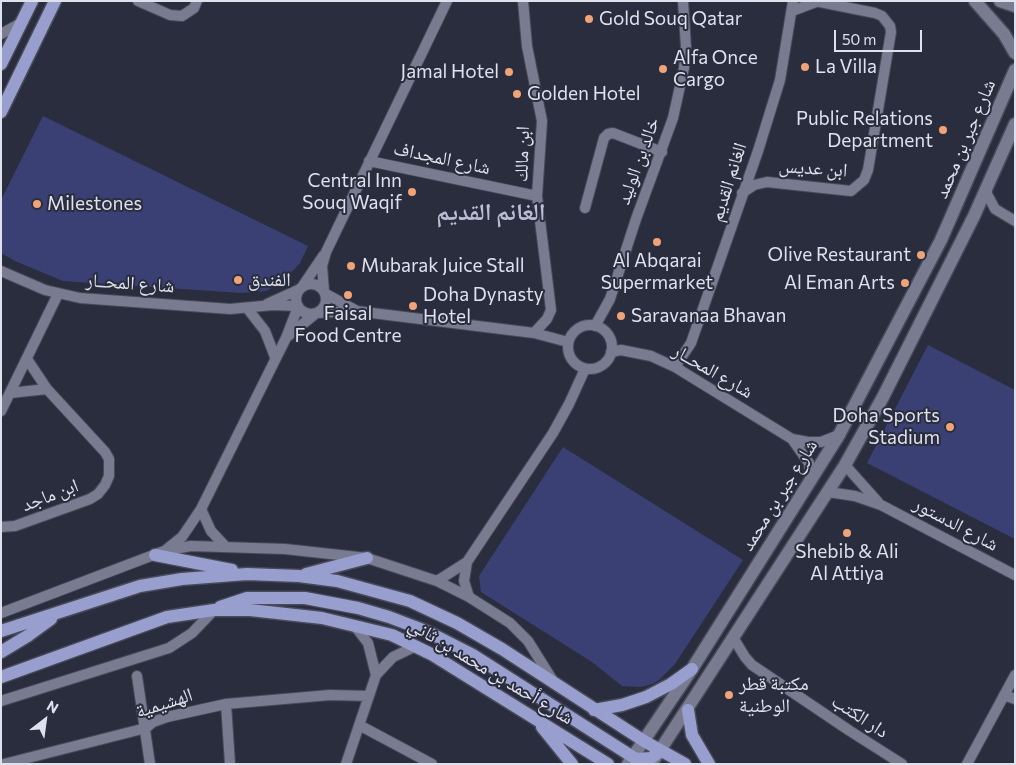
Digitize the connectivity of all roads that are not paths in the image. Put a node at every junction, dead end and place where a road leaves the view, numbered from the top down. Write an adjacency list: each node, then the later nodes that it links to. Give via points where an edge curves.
1 (32, 1): 13 (main road)
2 (55, 1): 18 (main road)
3 (138, 1): 4 (street, via 170,16 182,16 194,8)
4 (197, 1)
5 (447, 1): 21 (street)
6 (523, 1): 26 (street, ابن مالك, via 526,46 542,121)
7 (683, 1): 20 (street, خالد بن الوليد, via 684,68)
8 (975, 1): 15 (street, via 1004,34)
9 (1000, 1): 12 (street)
10 (815, 2): 11 (street); 23 (street, ابن عديس, via 876,13 890,26 868,170 857,187 847,192)
11 (792, 6): 22 (street, الغانم القديم, via 780,80)
12 (1015, 6)
13 (21, 24): 14 (street); 16 (main road)
14 (1, 34)
15 (1015, 53)
16 (1, 64)
17 (1015, 70): 51 (street, شارع جبر بن محمد, via 941,240)
18 (1, 112)
19 (1015, 124): 24 (street, شارع جبر بن محمد)
20 (662, 152): 27 (street, via 608,134 604,138); 39 (street, خالد بن الوليد, via 610,299)
21 (369, 160): 26 (street, شارع المجداف); 29 (street)
22 (752, 166): 23 (street, ابن عديس, via 758,177); 25 (street, الغانم القديم)
23 (767, 182): 25 (street, ابن عديس)
24 (987, 186): 28 (street, via 986,194 995,210); 53 (street, شارع جبر بن محمد, via 884,398)
25 (742, 193): 46 (street, الغانم القديم, via 691,343)
26 (538, 196): 40 (street, ابن مالك, via 551,310 547,320)
27 (585, 208)
28 (1015, 221)
29 (326, 252): 31 (street); 32 (street, via 322,266)
30 (1, 271): 33 (street, شارع المحــار)
31 (301, 288): 32 (street, via 314,284); 34 (street, شارع المحــار); 35 (street, via 296,297)
32 (325, 292): 37 (street); 38 (street, via 325,305)
33 (58, 294): 36 (street, شارع المحــار); 45 (street)
34 (262, 307): 35 (street, شارع المحــار); 36 (street, شارع المحــار)
35 (298, 307): 38 (street, via 304,313); 41 (street)
36 (247, 308): 44 (street, via 265,331)
37 (356, 311): 38 (street); 40 (street)
38 (316, 314): 41 (street)
39 (595, 326): 42 (street, via 578,328); 43 (street, via 608,336)
40 (534, 333): 42 (street)
41 (286, 338): 44 (street)
42 (568, 342): 47 (street, via 571,359)
43 (611, 352): 46 (street, شارع المحــار, via 621,350 651,356); 47 (street, via 601,366)
44 (275, 357): 57 (street)
45 (26, 359): 48 (street, ابن ماجد); 49 (street)
46 (675, 367): 52 (street, شارع المحــار)
47 (585, 369): 62 (street, via 552,433)
48 (47, 389): 49 (street); 58 (street, ابن ماجد, via 105,452 108,476 105,485 90,499)
49 (10, 393): 50 (street)
50 (1, 410)
51 (839, 435): 52 (street, شارع المحــار, via 822,442); 54 (street, شارع جبر بن محمد)
52 (792, 439): 54 (street, شارع المحــار, via 809,463)
53 (845, 465): 55 (street, شارع جبر بن محمد); 56 (street, شارع الدستور)
54 (811, 481): 78 (street, شارع جبر بن محمد)
55 (828, 492): 56 (street, شارع الدستور, via 855,496); 75 (street, شارع جبر بن محمد)
56 (881, 505): 64 (street, شارع الدستور)
57 (201, 509): 59 (street, via 211,531); 60 (street, via 182,537)
58 (1, 528)
59 (225, 546): 60 (street, شارع أحمد بن محمد بن ثاني, via 191,546); 61 (street, شارع أحمد بن محمد بن ثاني, via 285,548)
60 (159, 553): 63 (main road); 69 (street, شارع أحمد بن محمد بن ثاني)
61 (367, 558): 65 (main road); 66 (street, شارع أحمد بن محمد بن ثاني)
62 (467, 562): 66 (street); 67 (street, via 464,581)
63 (247, 574): 65 (main road, شارع أحمد بن محمد بن ثاني); 72 (main road, شارع أحمد بن محمد بن ثاني, via 140,586)
64 (1015, 575)
65 (299, 576): 83 (main road, شارع أحمد بن محمد بن ثاني, via 364,586 432,610 482,636)
66 (437, 581): 67 (street, شارع أحمد بن محمد بن ثاني)
67 (469, 597): 83 (street, شارع أحمد بن محمد بن ثاني, via 520,632)
68 (1, 604): 69 (street)
69 (31, 604): 71 (street, شارع أحمد بن محمد بن ثاني)
70 (214, 610): 73 (main road, شارع أحمد بن محمد بن ثاني, via 275,612); 82 (main road, شارع أحمد بن محمد بن ثاني, via 167,616); 87 (street, via 192,633 169,648); 96 (main road, via 238,600 274,597 323,601 389,617 473,655)
71 (1, 613)
72 (57, 614): 74 (main road, شارع أحمد بن محمد بن ثاني); 77 (main road)
73 (354, 625): 76 (main road, شارع أحمد بن محمد بن ثاني, via 392,635); 79 (street, via 368,643)
74 (1, 631)
75 (734, 639): 90 (street, شارع جبر بن محمد); 108 (street, دار الكتب, via 752,665)
76 (416, 646): 79 (street, via 393,657); 91 (main road, شارع أحمد بن محمد بن ثاني)
77 (1, 652)
78 (692, 669): 89 (main road, via 646,696); 94 (street, شارع جبر بن محمد)
79 (376, 675): 85 (street)
80 (1015, 675): 84 (street)
81 (138, 676): 93 (street)
82 (1, 677)
83 (554, 683): 89 (main road, شارع أحمد بن محمد بن ثاني)
84 (1004, 695): 86 (street); 109 (street)
85 (369, 696): 88 (street, الهشيمية, via 330,695); 92 (street)
86 (1015, 699)
87 (1, 701)
88 (226, 704): 93 (street, الهشيمية, via 167,717); 99 (street)
89 (594, 710): 94 (main road, شارع أحمد بن محمد بن ثاني)
90 (688, 710): 95 (street, شارع جبر بن محمد); 107 (main road, via 694,741)
91 (534, 717): 102 (main road); 103 (main road, شارع أحمد بن محمد بن ثاني)
92 (359, 725): 100 (street); 101 (street)
93 (146, 728): 97 (street, الهشيمية); 98 (street)
94 (644, 741): 95 (main road, شارع أحمد بن محمد بن ثاني); 96 (street, شارع جبر بن محمد)
95 (660, 751): 96 (main road, via 646,760); 105 (street, شارع جبر بن محمد); 106 (main road, شارع أحمد بن محمد بن ثاني)
96 (632, 761): 104 (main road)
97 (4, 764)
98 (150, 764)
99 (230, 764)
100 (346, 764)
101 (432, 764)
102 (572, 764)
103 (608, 764)
104 (645, 764)
105 (651, 764)
106 (685, 764)
107 (709, 764)
108 (902, 764)
109 (967, 764)

